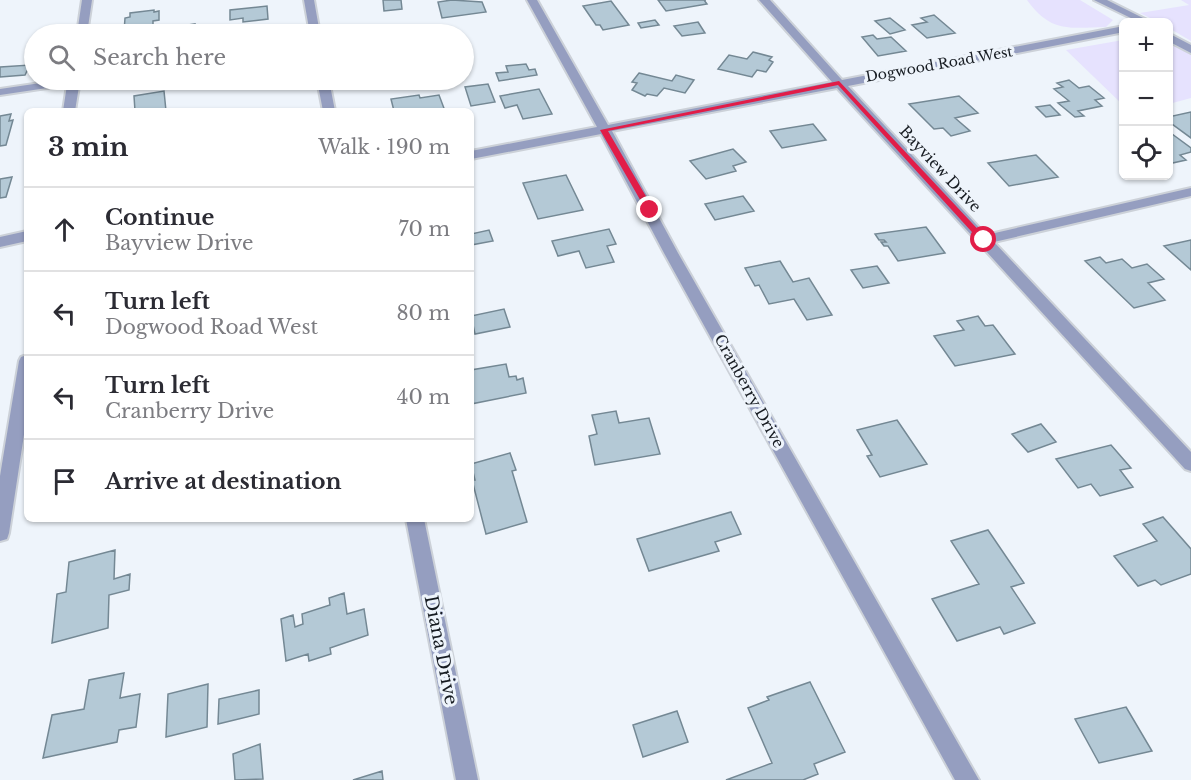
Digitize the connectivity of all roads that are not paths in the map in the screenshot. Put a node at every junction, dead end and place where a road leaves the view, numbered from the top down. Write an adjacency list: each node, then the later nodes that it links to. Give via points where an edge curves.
1 (87, 0): 7 (street)
2 (309, 0): 8 (street)
3 (532, 0): 19 (street, Cranberry Drive)
4 (764, 0): 12 (street, Bayview Drive)
5 (1100, 0): 6 (street)
6 (1134, 18)
7 (83, 24)
8 (313, 24)
9 (1119, 30): 12 (street, Dogwood Road West)
10 (1173, 39): 11 (street)
11 (1191, 50)
12 (839, 83): 19 (street, Dogwood Road West); 23 (street, Bayview Drive)
13 (24, 88): 16 (street)
14 (72, 90): 17 (street)
15 (325, 90): 18 (street)
16 (0, 92)
17 (69, 108)
18 (328, 108)
19 (604, 130): 20 (street, Dogwood Road West); 30 (street, Cranberry Drive)
20 (474, 154)
21 (1191, 192): 23 (street)
22 (24, 237): 24 (street)
23 (984, 240): 26 (street, Bayview Drive)
24 (0, 242)
25 (24, 380): 28 (street)
26 (1191, 464)
27 (416, 522): 29 (street, Diana Drive)
28 (0, 533)
29 (467, 780)
30 (968, 780)

